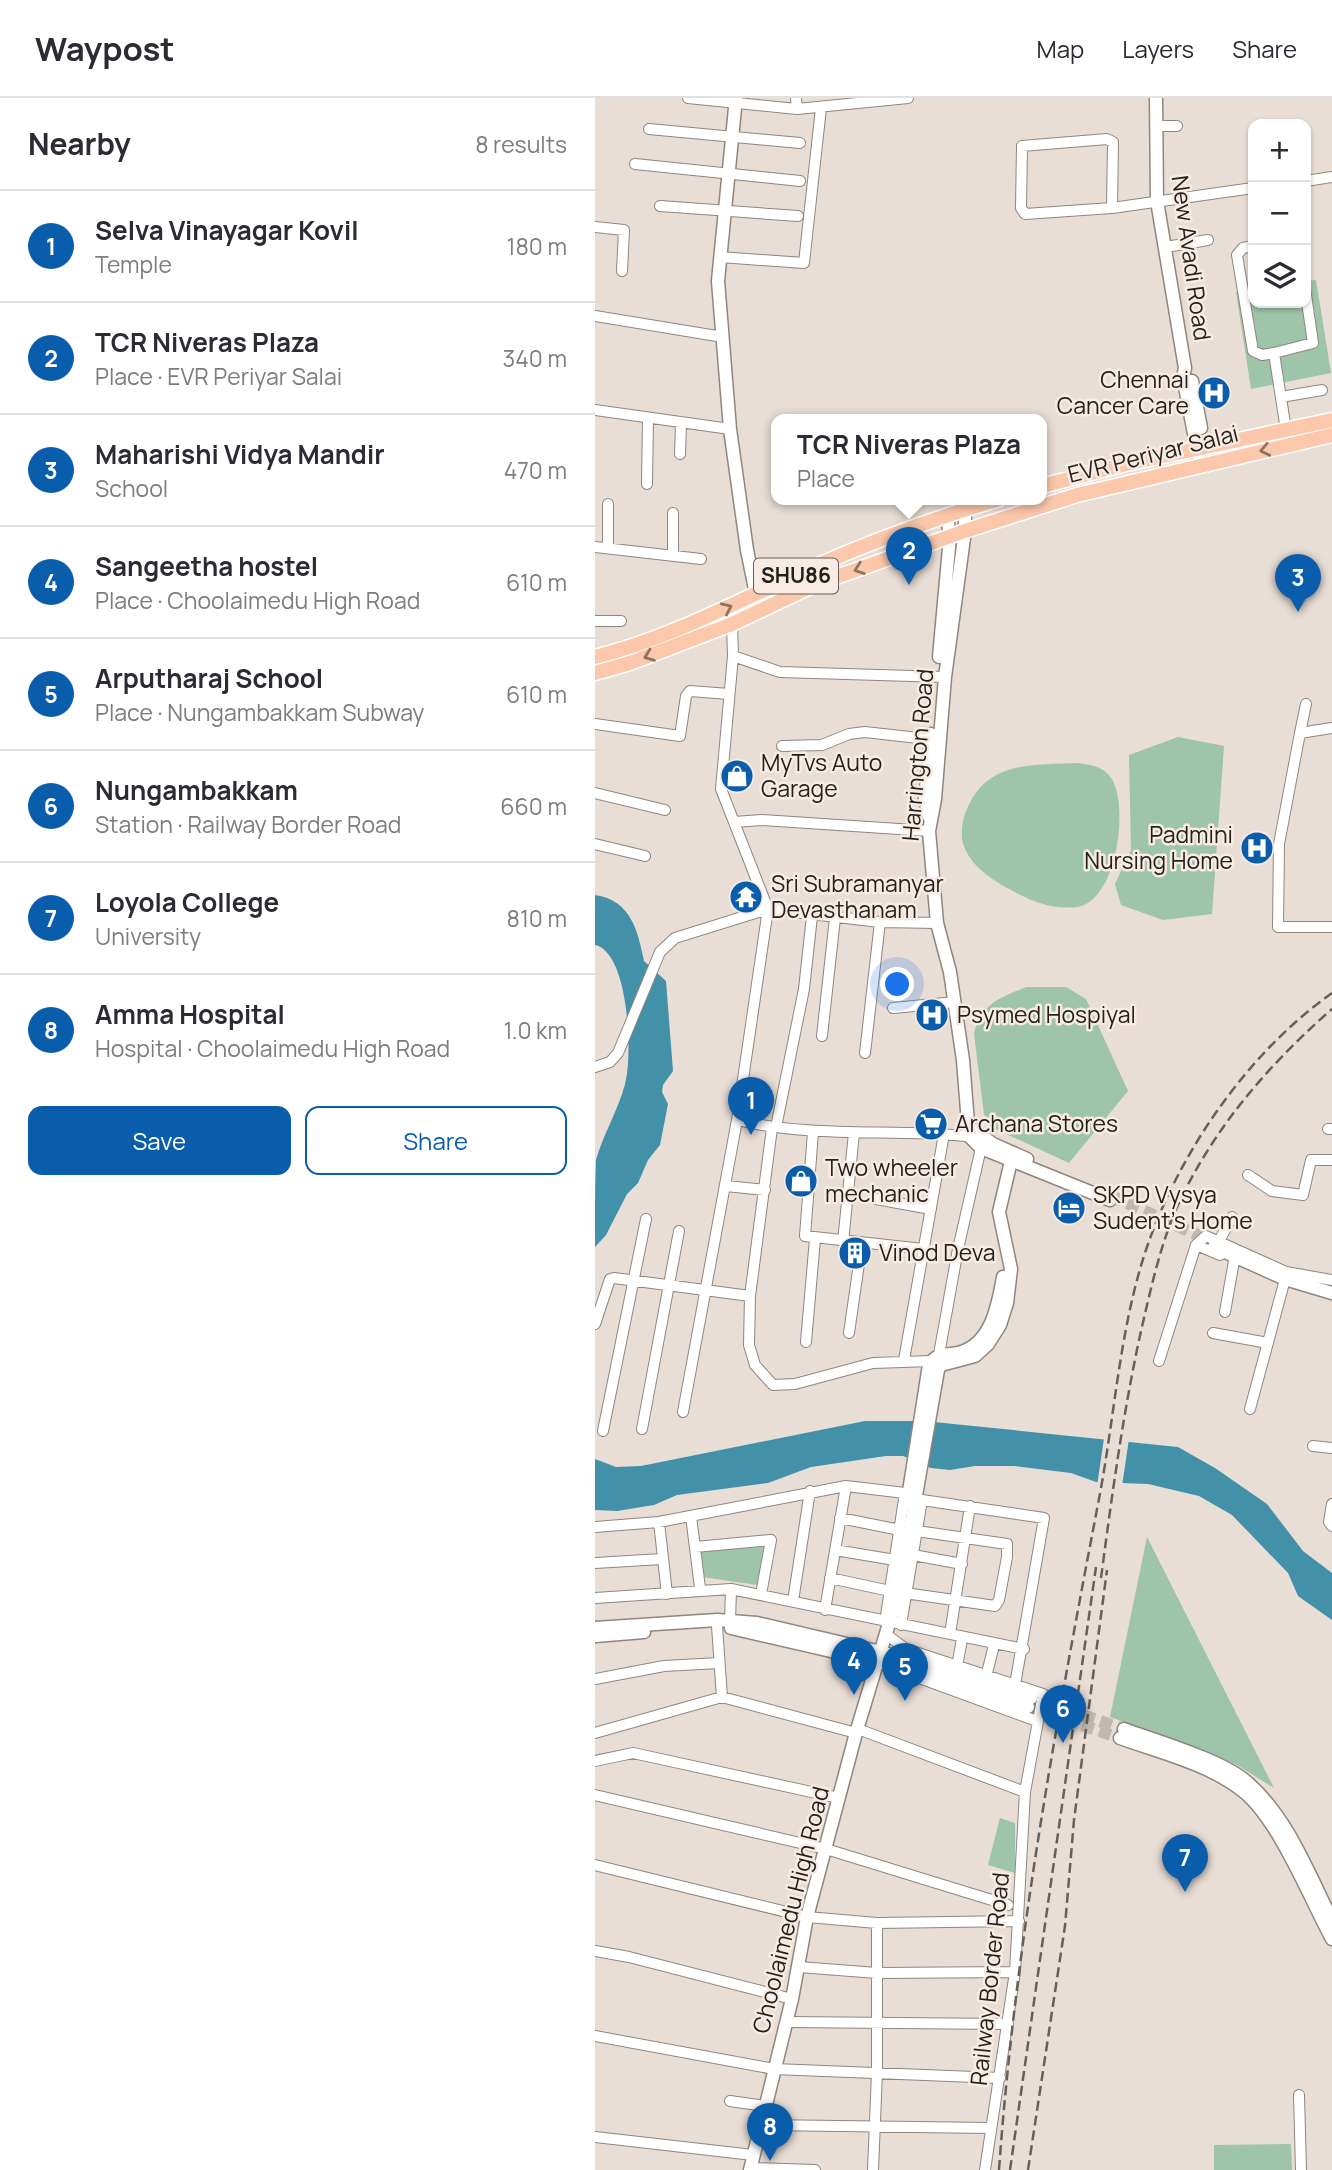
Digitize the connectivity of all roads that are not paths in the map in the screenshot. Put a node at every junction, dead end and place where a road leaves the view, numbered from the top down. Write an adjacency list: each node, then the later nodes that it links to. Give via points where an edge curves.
1 (688, 98): 5 (street)
2 (908, 98): 4 (street)
3 (1156, 98): 8 (street, New Avadi Road)
4 (867, 100): 7 (street)
5 (735, 101): 6 (street); 11 (street)
6 (796, 104): 7 (street)
7 (821, 108): 28 (street, via 804,264)
8 (1157, 126): 9 (street); 19 (street, New Avadi Road)
9 (1177, 126)
10 (649, 129): 11 (street)
11 (732, 138): 12 (street); 14 (street)
12 (800, 143)
13 (635, 164): 14 (street)
14 (729, 172): 17 (street); 22 (street)
15 (1332, 177): 16 (street)
16 (1311, 180)
17 (800, 181)
18 (1248, 189): 19 (street)
19 (1157, 201): 21 (street); 26 (street, New Avadi Road)
20 (660, 206): 22 (street)
21 (1112, 208): 21 (street, via 1025,214 1021,208 1022,146 1113,142)
22 (725, 210): 23 (street); 28 (street)
23 (798, 216)
24 (595, 227): 29 (street, via 624,230)
25 (1208, 240): 26 (street)
26 (1166, 247): 43 (street, New Avadi Road, via 1183,377)
27 (1248, 247): 33 (street, via 1237,255 1253,351)
28 (720, 257): 32 (street)
29 (622, 271)
30 (1308, 308): 33 (street, via 1313,343)
31 (595, 316): 32 (street)
32 (723, 337): 40 (street)
33 (1274, 353): 35 (street)
34 (1322, 390): 35 (street)
35 (1281, 397): 41 (street)
36 (595, 410): 37 (street)
37 (648, 418): 39 (street); 46 (street)
38 (1332, 420): 41 (main road, EVR Periyar Salai)
39 (681, 422): 40 (street); 44 (street)
40 (730, 429): 61 (street)
41 (1286, 430): 43 (main road, EVR Periyar Salai)
42 (1332, 435): 45 (main road, EVR Periyar Salai / SHU86, one-way to 45)
43 (1200, 448): 45 (street, New Avadi Road); 47 (main road, EVR Periyar Salai)
44 (680, 454)
45 (1204, 464): 51 (main road, EVR Periyar Salai / SHU86)
46 (646, 484)
47 (1047, 485)
48 (608, 504): 58 (street)
49 (980, 505): 52 (main road, SHU86)
50 (1046, 505): 55 (main road, EVR Periyar Salai / SHU86)
51 (1047, 505)
52 (964, 510): 54 (main road, SHU86); 55 (street, Harrington Road)
53 (673, 513): 59 (street)
54 (947, 516): 56 (street); 61 (main road, SHU86, via 825,562)
55 (965, 531): 56 (main road, EVR Periyar Salai / SHU86); 68 (street, Harrington Road)
56 (950, 537): 64 (main road, EVR Periyar Salai / SHU86, one-way to 64, via 814,585); 68 (street)
57 (595, 547): 58 (street)
58 (608, 548): 59 (street)
59 (673, 555): 60 (street)
60 (702, 559)
61 (756, 594): 66 (main road, SHU86, one-way to 61, via 630,648)
62 (595, 621): 63 (street)
63 (621, 621)
64 (732, 624): 65 (street); 67 (main road, EVR Periyar Salai / SHU86, one-way to 67)
65 (733, 656): 68 (street, via 779,673); 69 (street)
66 (595, 657)
67 (595, 673)
68 (940, 677): 74 (street, Harrington Road)
69 (729, 694): 71 (street, via 690,691 680,736); 78 (street, via 721,789)
70 (1306, 704): 73 (street)
71 (595, 724)
72 (1332, 728): 73 (street)
73 (1300, 733): 87 (street, via 1279,844 1278,927)
74 (934, 740): 75 (street, via 865,732 822,745); 79 (street, Harrington Road, via 934,808)
75 (782, 746)
76 (595, 793): 77 (street)
77 (665, 810)
78 (734, 822): 79 (street); 82 (street)
79 (929, 831): 86 (street, Harrington Road)
80 (595, 844): 81 (street)
81 (645, 856)
82 (768, 909): 83 (street); 92 (street, via 670,941 659,955 618,1053 610,1062); 93 (street)
83 (812, 916): 84 (street); 94 (street, via 804,989)
84 (835, 918): 85 (street); 90 (street)
85 (880, 922): 86 (street); 91 (street)
86 (937, 923): 88 (street, Harrington Road)
87 (1332, 928)
88 (954, 1002): 89 (street); 95 (street, Harrington Road)
89 (893, 1008)
90 (822, 1037)
91 (865, 1053)
92 (595, 1067)
93 (737, 1119): 94 (street); 103 (street)
94 (774, 1127): 96 (street); 104 (street)
95 (972, 1131): 98 (street); 99 (street); 100 (street, via 1110,1198)
96 (813, 1132): 97 (street); 110 (street, via 803,1233)
97 (855, 1133): 98 (street); 112 (street)
98 (944, 1134): 106 (street)
99 (981, 1149): 100 (street); 131 (street)
100 (1009, 1160): 131 (street, via 999,1212 1011,1269 1000,1325 975,1356)
101 (1332, 1160): 102 (street, via 1311,1160 1303,1195 1272,1191)
102 (1248, 1175)
103 (726, 1186): 104 (street); 121 (street)
104 (765, 1191): 123 (street)
105 (876, 1199): 106 (street)
106 (931, 1209): 115 (street)
107 (1232, 1217): 111 (street)
108 (646, 1219): 118 (street)
109 (679, 1231): 120 (street)
110 (815, 1238): 112 (street); 128 (street)
111 (1216, 1241): 114 (street); 117 (street, via 1287,1275); 122 (street, via 1285,1279)
112 (843, 1242): 113 (street)
113 (862, 1243): 115 (street); 126 (street)
114 (1196, 1245): 116 (street); 132 (street)
115 (923, 1249): 130 (street)
116 (1234, 1261): 119 (street); 124 (street)
117 (1332, 1282)
118 (635, 1283): 120 (street); 125 (street, via 610,1279); 136 (street)
119 (1284, 1283): 122 (street); 129 (street)
120 (671, 1287): 121 (street); 135 (street)
121 (706, 1291): 123 (street); 134 (street)
122 (1332, 1294)
123 (750, 1296): 130 (street, via 749,1345 755,1365 773,1385)
124 (1225, 1312)
125 (595, 1324)
126 (849, 1333)
127 (1213, 1333): 129 (street)
128 (806, 1342)
129 (1268, 1343): 133 (street)
130 (904, 1360): 131 (street)
131 (936, 1360): 170 (street, Choolaimedu High Road)
132 (1159, 1361)
133 (1249, 1409)
134 (683, 1412)
135 (642, 1429)
136 (603, 1431)
137 (1313, 1446): 138 (street)
138 (1332, 1448)
139 (846, 1486): 140 (street); 144 (street); 148 (street, via 905,1493)
140 (810, 1491): 143 (street); 166 (street)
141 (1332, 1504): 146 (street)
142 (970, 1506): 149 (street, via 922,1500); 150 (street); 176 (street, via 1040,1516 1045,1521)
143 (691, 1516): 145 (street); 151 (street)
144 (840, 1518): 148 (street); 152 (street)
145 (659, 1522): 147 (street); 154 (street)
146 (1331, 1522)
147 (595, 1527)
148 (900, 1530): 155 (street)
149 (917, 1531): 150 (street); 153 (street)
150 (966, 1538): 157 (street); 167 (street, via 1007,1544 1007,1557 998,1604)
151 (695, 1548): 159 (street); 164 (street, via 771,1540)
152 (835, 1550): 155 (street); 158 (street)
153 (913, 1556): 157 (street); 162 (street)
154 (662, 1559): 156 (street); 163 (street)
155 (895, 1560): 161 (street)
156 (595, 1563)
157 (962, 1564): 167 (street)
158 (830, 1578): 161 (street); 168 (street)
159 (700, 1588): 160 (street); 163 (street)
160 (731, 1589): 164 (street); 169 (street)
161 (890, 1591): 170 (street)
162 (905, 1593): 167 (street); 170 (street)
163 (667, 1594): 165 (street)
164 (761, 1594): 166 (street)
165 (595, 1598)
166 (793, 1601): 168 (street)
167 (956, 1601): 172 (street)
168 (825, 1610): 170 (street)
169 (724, 1623): 171 (street); 173 (street); 177 (street, via 757,1623); 178 (street)
170 (891, 1626): 172 (street); 177 (street, Choolaimedu High Road); 180 (street, Railway Border Road, via 906,1649)
171 (595, 1628)
172 (950, 1634): 174 (street)
173 (595, 1636)
174 (962, 1639): 175 (street); 180 (street)
175 (993, 1645): 176 (street); 181 (street)
176 (1024, 1649): 183 (street)
177 (880, 1657): 179 (street); 179 (street, via 1030,1703); 186 (street, Choolaimedu High Road)
178 (719, 1663): 182 (street, via 664,1666); 184 (street)
179 (896, 1666): 185 (street, via 907,1675)
180 (957, 1667): 181 (street, Railway Border Road)
181 (986, 1677): 183 (street, Railway Border Road)
182 (595, 1679)
183 (1015, 1685): 185 (street, Railway Border Road, via 1043,1694)
184 (722, 1697): 186 (street); 187 (street)
185 (1037, 1721): 190 (street, Railway Border Road)
186 (857, 1731): 190 (street); 192 (street, Choolaimedu High Road)
187 (595, 1733)
188 (1122, 1734): 193 (street, via 1240,1788)
189 (595, 1761): 192 (street, via 633,1753)
190 (1025, 1792): 199 (street, Railway Border Road)
191 (595, 1795): 194 (street)
192 (839, 1798): 194 (street, Choolaimedu High Road)
193 (1266, 1809): 198 (street, via 1276,1812); 201 (street)
194 (826, 1849): 196 (street); 197 (street, Choolaimedu High Road)
195 (595, 1865): 197 (street)
196 (1008, 1905)
197 (807, 1917): 200 (street); 203 (street, Choolaimedu High Road)
198 (1332, 1920)
199 (1019, 1921): 200 (street); 204 (street, Railway Border Road)
200 (877, 1923): 205 (street)
201 (1332, 1938)
202 (595, 1951): 206 (street)
203 (799, 1966): 205 (street); 206 (street, Choolaimedu High Road)
204 (1014, 1972): 205 (street); 209 (street, Railway Border Road)
205 (877, 1973): 207 (street)
206 (792, 2000): 208 (street, Choolaimedu High Road)
207 (877, 2021): 208 (street); 209 (street); 212 (street)
208 (786, 2022): 211 (street, Choolaimedu High Road)
209 (1008, 2024): 213 (street, Railway Border Road)
210 (595, 2036): 211 (street)
211 (774, 2069): 212 (street); 216 (street, Choolaimedu High Road)
212 (877, 2072): 213 (street); 218 (street)
213 (1000, 2078): 219 (street, Railway Border Road)
214 (1299, 2095): 225 (street)
215 (730, 2101): 216 (street)
216 (765, 2106): 217 (street, Choolaimedu High Road)
217 (760, 2125): 218 (street); 221 (street, Choolaimedu High Road)
218 (874, 2127): 219 (street); 223 (street)
219 (992, 2128): 224 (street, Railway Border Road)
220 (595, 2137): 221 (street)
221 (751, 2165): 222 (street)
222 (815, 2170)
223 (873, 2170)
224 (985, 2170)
225 (1301, 2170)

